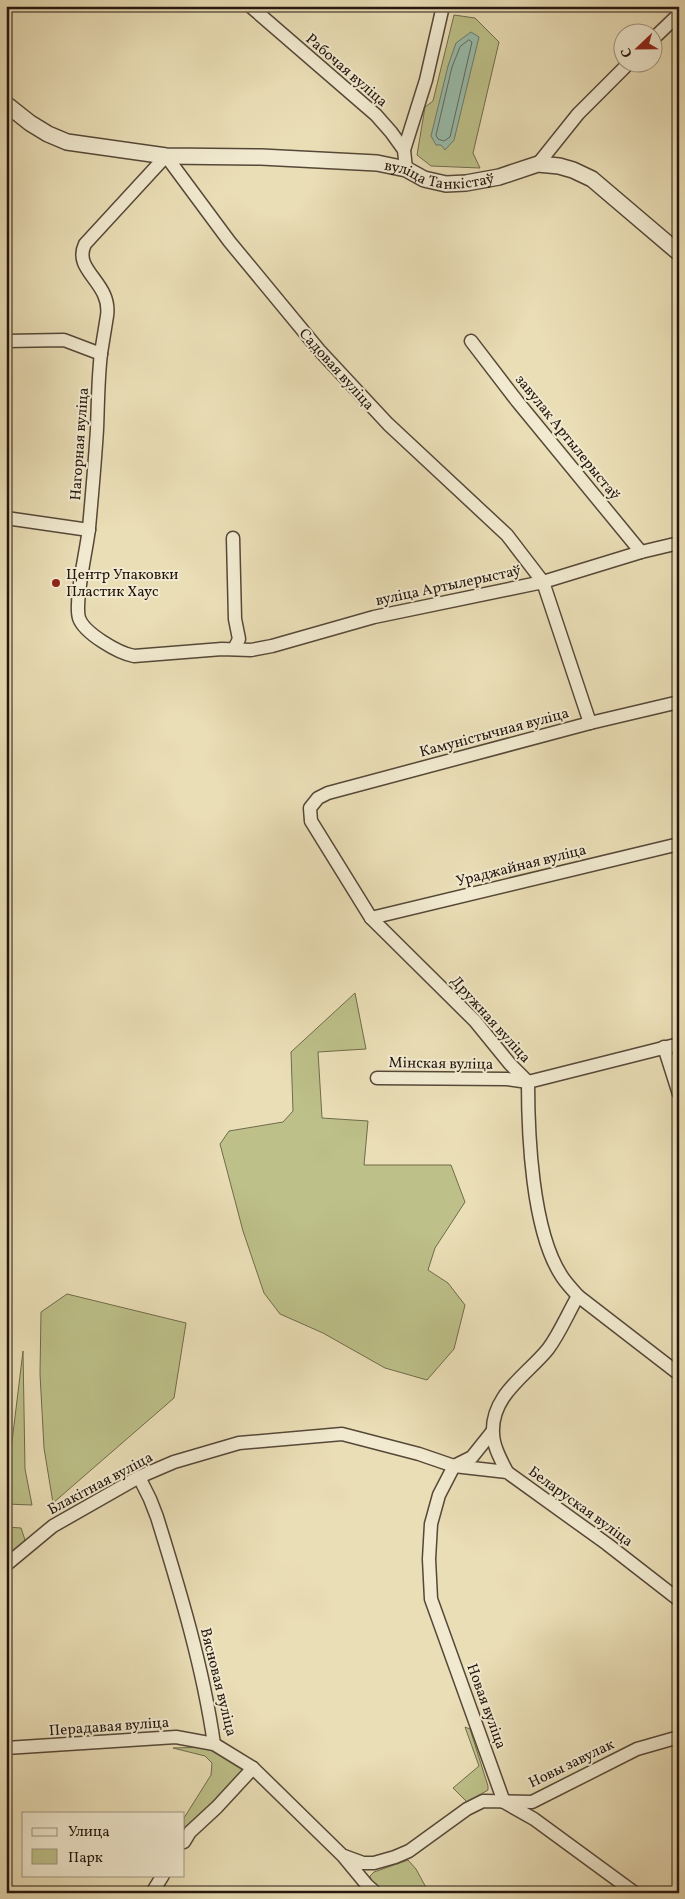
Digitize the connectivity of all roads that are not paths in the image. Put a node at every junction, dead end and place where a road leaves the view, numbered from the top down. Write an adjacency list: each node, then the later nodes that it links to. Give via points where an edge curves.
1 (250, 6): 7 (street, Рабочая вуліца, via 376,115)
2 (443, 6): 7 (street, via 426,80)
3 (679, 14): 4 (street)
4 (662, 30)
5 (620, 72): 9 (street, via 578,114)
6 (6, 104): 8 (street, via 30,123 67,142)
7 (404, 150): 10 (street, Рабочая вуліца)
8 (166, 156): 10 (street, вуліца Танкістаў, via 261,157 377,163); 14 (street, Нагорная вуліца, via 85,244 81,253 84,265 102,288 109,304); 20 (street, Садовая вуліца, via 229,241 319,350 388,424 507,535)
9 (538, 164): 10 (street, вуліца Танкістаў, via 499,177 456,184 424,179); 11 (street, вуліца Танкістаў, via 573,170 592,179)
10 (406, 168)
11 (679, 253)
12 (6, 341): 14 (street, via 64,340)
13 (472, 341): 19 (street, завулак Артылерыстаў)
14 (101, 354): 16 (street, Нагорная вуліца)
15 (6, 518): 16 (street)
16 (89, 530): 21 (street, Нагорная вуліца, via 79,598 78,616 83,627 123,654 134,656)
17 (233, 538): 21 (street, via 238,639)
18 (679, 543): 19 (street, вуліца Артылерыстаў)
19 (641, 552): 20 (street, вуліца Артылерыстаў)
20 (543, 582): 21 (street, вуліца Артылерыстаў, via 374,617 272,646 251,650); 23 (street, Садовая вуліца)
21 (228, 649)
22 (679, 702): 23 (street, Камуністычная вуліца)
23 (590, 723): 24 (street, Камуністычная вуліца)
24 (318, 798): 26 (street, Дружная вуліца, via 310,808 311,822)
25 (679, 844): 26 (street, Ураджайная вуліца)
26 (372, 918): 30 (street, Дружная вуліца, via 475,1021)
27 (679, 1044): 28 (street, Мінская вуліца)
28 (664, 1047): 30 (street, Мінская вуліца); 31 (street)
29 (377, 1078): 30 (street, Мінская вуліца)
30 (528, 1082): 32 (street, Дружная вуліца, via 528,1123 543,1232 561,1276)
31 (679, 1094)
32 (578, 1296): 33 (street, Дружная вуліца); 34 (street, via 548,1348 502,1397)
33 (679, 1374)
34 (492, 1432): 35 (street, via 472,1457); 36 (street)
35 (454, 1466): 36 (street, Беларуская вуліца); 37 (street, Блакітная вуліца, via 342,1434 238,1443 174,1462); 44 (street, Новая вуліца, via 439,1495 431,1524 431,1599)
36 (507, 1472): 39 (street, Беларуская вуліца)
37 (139, 1477): 38 (street, Блакітная вуліца, via 53,1526); 41 (street, Вясновая вуліца, via 157,1517 190,1630)
38 (6, 1565)
39 (679, 1600)
40 (679, 1737): 44 (street, Новы завулак, via 637,1749 532,1802)
41 (214, 1744): 42 (street, Перадавая вуліца, via 176,1737); 43 (street, Вясновая вуліца)
42 (6, 1748)
43 (253, 1768): 45 (street); 46 (street, Вясновая вуліца)
44 (504, 1802): 46 (street, Новы завулак, via 483,1801 409,1851 385,1860 363,1863); 50 (street, via 534,1819)
45 (185, 1840)
46 (344, 1856): 48 (street, Вясновая вуліца)
47 (162, 1876): 49 (street)
48 (368, 1890)
49 (152, 1893)
50 (635, 1893)

